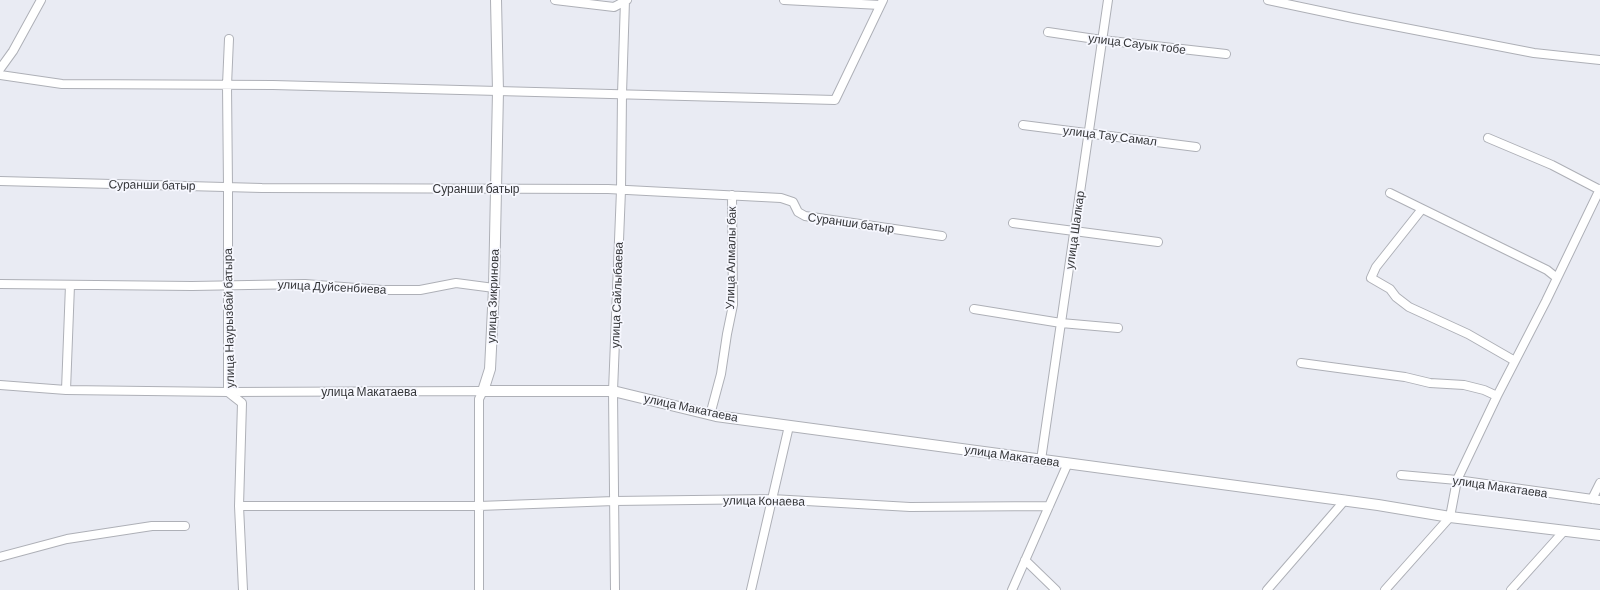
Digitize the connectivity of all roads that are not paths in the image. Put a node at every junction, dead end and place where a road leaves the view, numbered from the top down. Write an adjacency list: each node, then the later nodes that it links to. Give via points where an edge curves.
1 (41, 0): 14 (street)
2 (496, 0): 17 (street, улица Зикринова)
3 (555, 0): 4 (street, via 614,7)
4 (626, 0): 18 (street, улица Сайлыбаева)
5 (784, 0): 8 (street)
6 (1108, 0): 11 (street, улица Шалкар)
7 (1268, 0): 13 (street, via 1534,54)
8 (881, 3): 18 (street, via 835,100)
9 (1048, 32): 11 (street, улица Сауык тобе)
10 (229, 39): 16 (street, улица Наурызбай батыра)
11 (1102, 40): 12 (street, улица Сауык тобе); 20 (street, улица Шалкар)
12 (1226, 54)
13 (1600, 60)
14 (0, 69)
15 (0, 75): 16 (street, via 62,84)
16 (226, 85): 17 (street); 24 (street, улица Наурызбай батыра)
17 (498, 91): 18 (street); 25 (street, улица Зикринова)
18 (622, 94): 26 (street, улица Сайлыбаева)
19 (1023, 125): 20 (street, улица Тау Самал)
20 (1089, 134): 22 (street, улица Тау Самал); 32 (street, улица Шалкар)
21 (1488, 138): 27 (street, via 1552,165)
22 (1196, 147)
23 (0, 181): 24 (street, Суранши батыр)
24 (228, 187): 25 (street, Суранши батыр); 38 (street, улица Наурызбай батыра)
25 (496, 189): 26 (street, Суранши батыр); 39 (street, улица Зикринова)
26 (621, 190): 29 (street, Суранши батыр); 47 (street, улица Сайлыбаева)
27 (1600, 190): 35 (street)
28 (1390, 193): 30 (street)
29 (732, 195): 33 (street, Суранши батыр, via 787,199 805,216); 51 (street, Улица Алмалы бак, via 733,305 721,374)
30 (1422, 208): 35 (street, via 1547,270); 43 (street, via 1376,267 1371,278 1390,289 1409,307 1468,334)
31 (1013, 223): 32 (street)
32 (1075, 231): 34 (street); 41 (street, улица Шалкар)
33 (942, 236)
34 (1158, 242)
35 (1557, 278): 43 (street)
36 (0, 284): 37 (street, улица Дуйсенбиева)
37 (70, 285): 38 (street, улица Дуйсенбиева); 46 (street)
38 (227, 285): 39 (street, улица Дуйсенбиева, via 305,284 420,290 456,283); 48 (street, улица Наурызбай батыра)
39 (494, 288): 49 (street, улица Зикринова, via 490,369)
40 (974, 309): 41 (street)
41 (1061, 323): 42 (street); 53 (street, улица Шалкар)
42 (1118, 328)
43 (1515, 361): 50 (street)
44 (1301, 362): 50 (street, via 1430,383 1464,385)
45 (0, 385): 46 (street, улица Макатаева)
46 (66, 390): 48 (street, улица Макатаева)
47 (613, 391): 49 (street, улица Макатаева); 51 (street, улица Макатаева); 61 (street, улица Сайлыбаева)
48 (228, 392): 49 (street, улица Макатаева); 62 (street, улица Наурызбай батыра, via 242,403)
49 (483, 392): 63 (street, улица Зикринова, via 478,399)
50 (1498, 396): 56 (street)
51 (710, 415): 52 (street, улица Макатаева)
52 (789, 426): 53 (street, улица Макатаева); 58 (street)
53 (1041, 460): 54 (street, улица Макатаева)
54 (1068, 463): 59 (street, улица Макатаева); 64 (street)
55 (1400, 474): 56 (street, улица Макатаева)
56 (1457, 480): 60 (street, улица Макатаева); 65 (street)
57 (1600, 483): 60 (street)
58 (772, 499): 61 (street, улица Конаева); 64 (street, улица Конаева, via 910,508); 74 (street)
59 (1345, 500): 65 (street, улица Макатаева); 77 (street)
60 (1596, 500)
61 (614, 501): 63 (street, улица Конаева); 73 (street, улица Сайлыбаева)
62 (239, 506): 63 (street, улица Конаева); 71 (street, улица Наурызбай батыра)
63 (479, 506): 72 (street, улица Зикринова)
64 (1049, 506): 70 (street)
65 (1450, 517): 67 (street, улица Макатаева); 78 (street)
66 (185, 526): 69 (street, via 152,526 67,539)
67 (1564, 531): 68 (street, улица Макатаева); 79 (street)
68 (1600, 536)
69 (0, 557)
70 (1025, 560): 75 (street); 76 (street)
71 (242, 590)
72 (479, 590)
73 (615, 590)
74 (751, 590)
75 (1012, 590)
76 (1056, 590)
77 (1267, 590)
78 (1385, 590)
79 (1511, 590)

